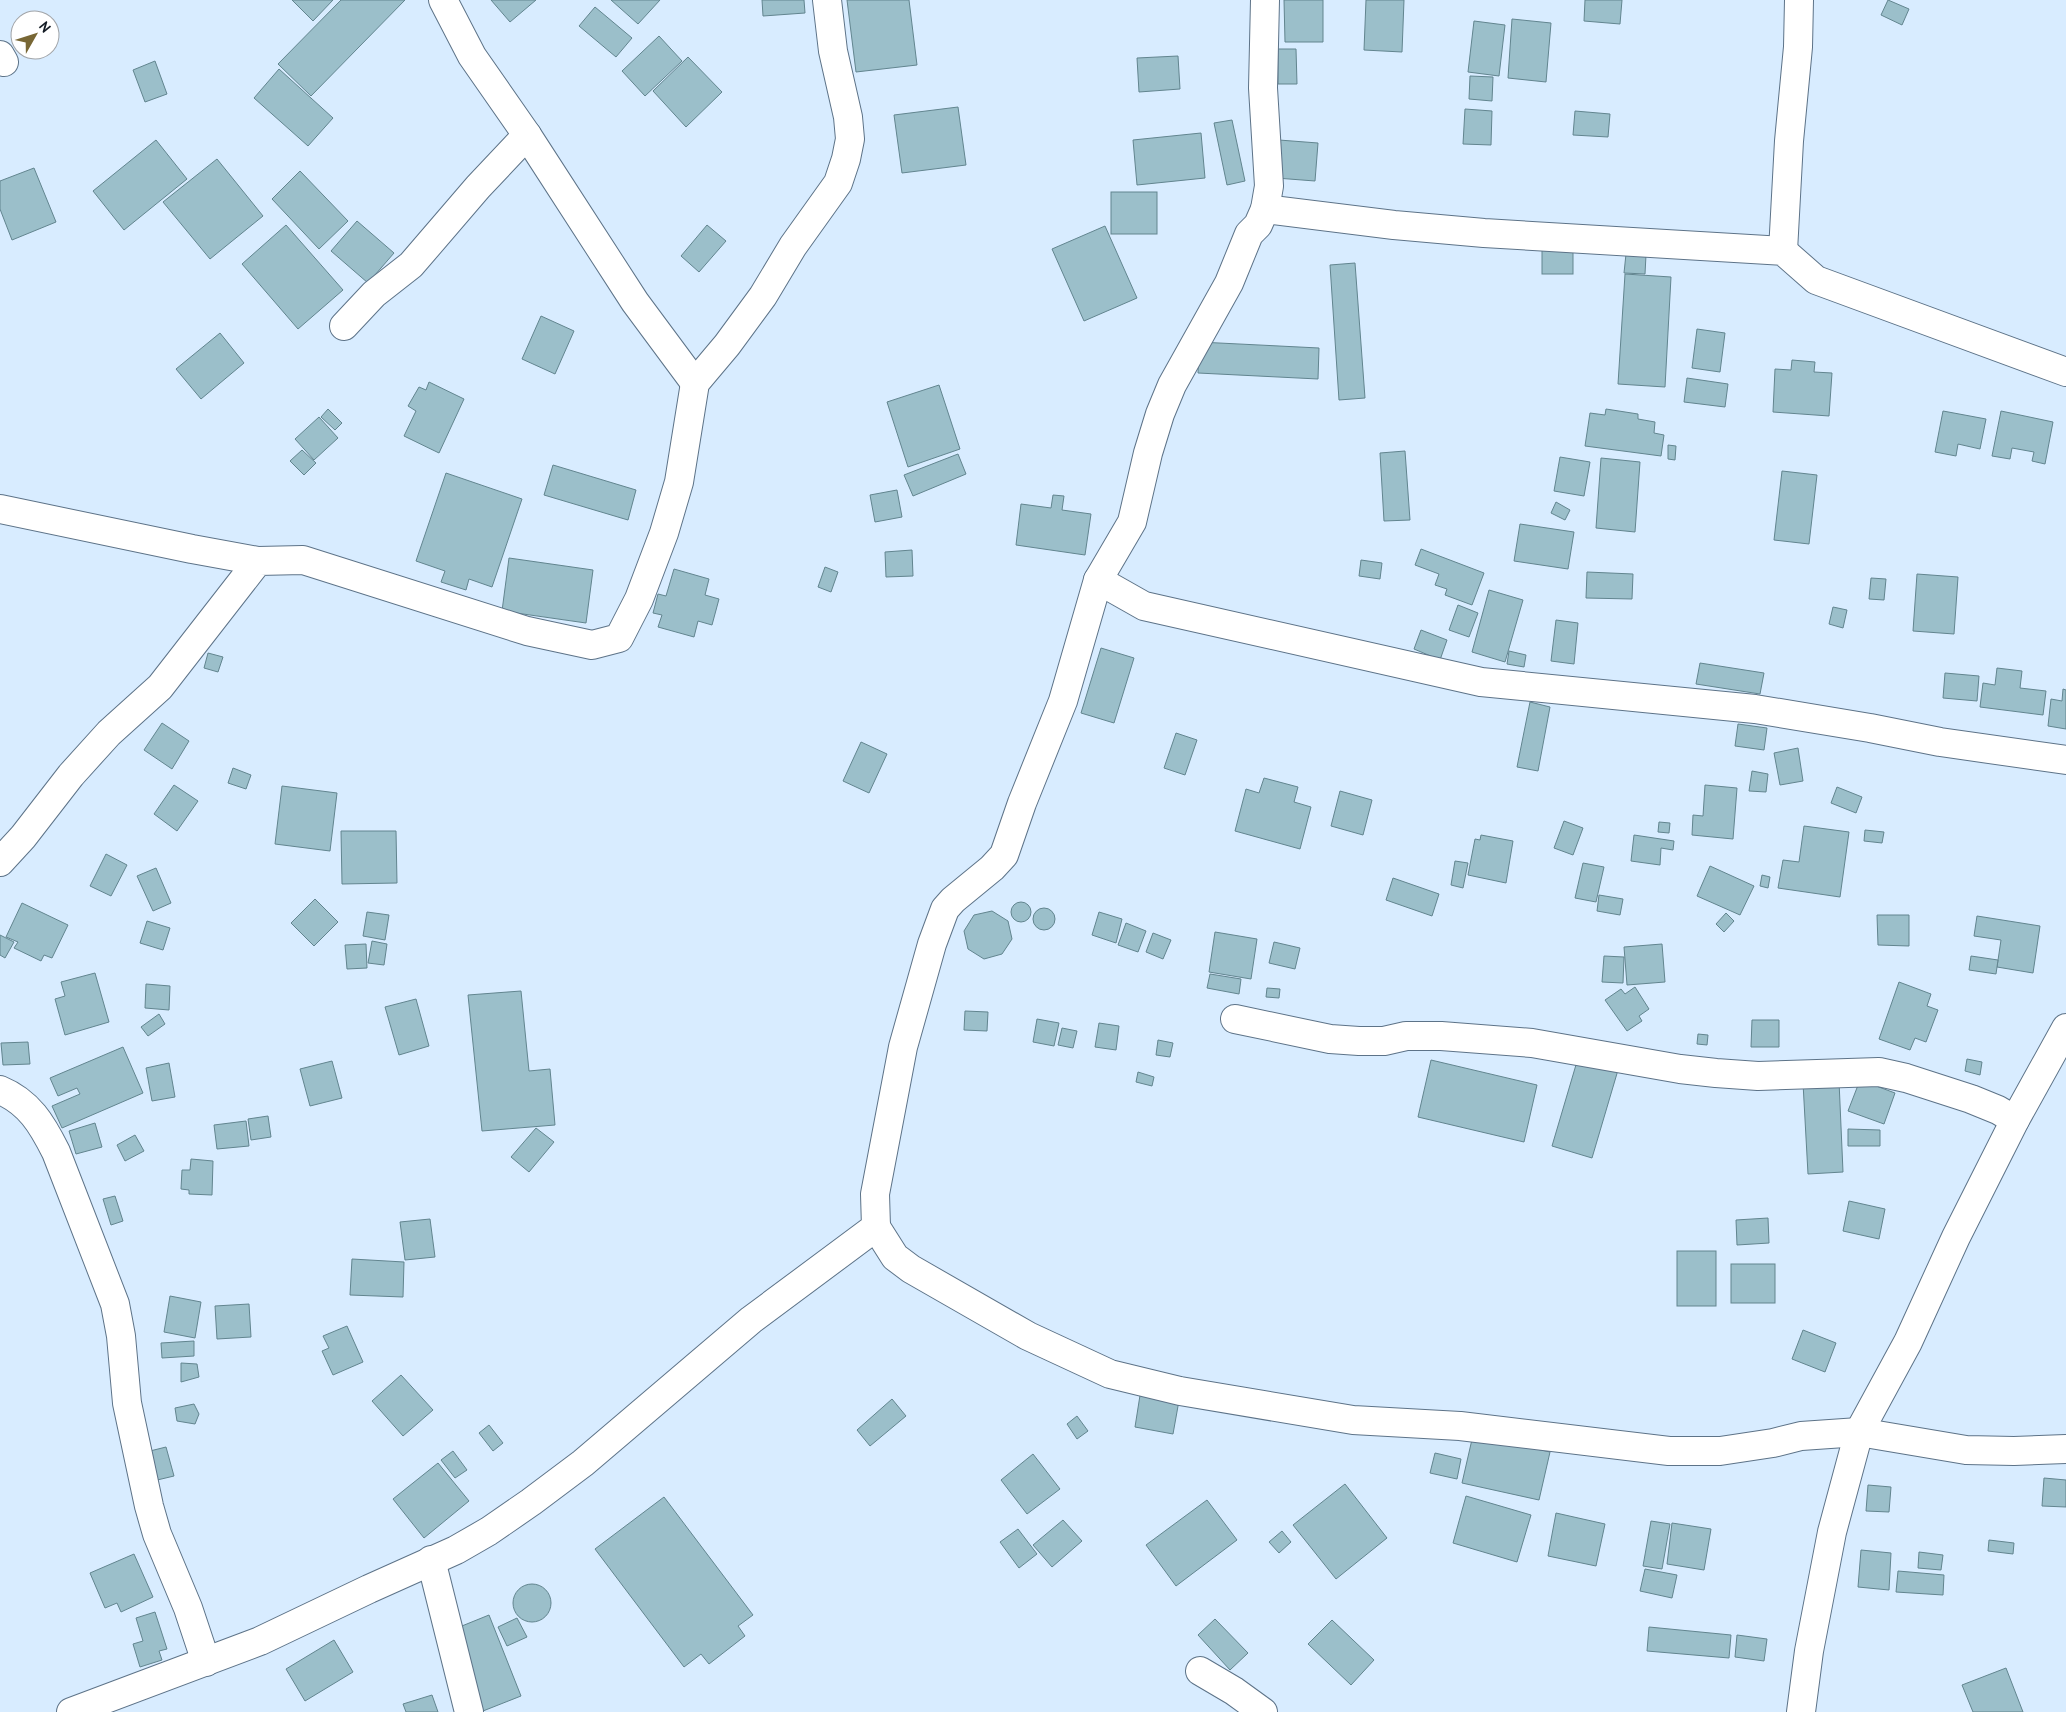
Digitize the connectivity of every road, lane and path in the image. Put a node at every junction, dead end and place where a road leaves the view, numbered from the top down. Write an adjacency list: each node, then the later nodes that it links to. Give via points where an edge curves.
1 (443, 0): 5 (street, via 472,56)
2 (827, 0): 10 (street, via 850,139 838,183 793,246 763,296)
3 (1265, 0): 6 (street, via 1263,88 1269,186)
4 (1799, 0): 7 (street)
5 (527, 135): 8 (street, via 411,265 374,294); 10 (street, via 634,302)
6 (1265, 208): 7 (street, via 1484,233); 13 (street, via 1258,225 1249,234 1229,283 1172,385 1148,452 1132,522)
7 (1783, 251): 9 (street, via 1816,280)
8 (344, 326)
9 (2066, 372)
10 (695, 383): 12 (street, via 679,482 664,533 639,599 619,638 592,645 527,630 303,560)
11 (0, 509): 12 (street)
12 (258, 561): 15 (street, via 160,687 109,733 70,775)
13 (1098, 580): 14 (street, via 1144,606 1481,682 1755,709 1940,742); 20 (street, via 1063,701 1004,855 945,909 932,944 894,1091 875,1194)
14 (2066, 760)
15 (0, 862)
16 (1234, 1018): 19 (street, via 1330,1039 1384,1041 1406,1036 1441,1036 1532,1043 1716,1073 1758,1076 1879,1072 1971,1099)
17 (2066, 1028): 19 (street)
18 (0, 1090): 24 (street, via 15,1096 46,1132 114,1304 121,1336 126,1403 149,1506)
19 (2015, 1120): 21 (street, via 1908,1342)
20 (876, 1227): 21 (street, via 895,1257 911,1269 1028,1336 1110,1374 1180,1391 1353,1420 1460,1426 1669,1451 1720,1451 1801,1436); 23 (street, via 751,1320 531,1502 456,1550)
21 (1858, 1432): 22 (street, via 1966,1450); 29 (street, via 1832,1532)
22 (2066, 1449)
23 (431, 1560): 24 (street, via 260,1641); 27 (street)
24 (206, 1662): 26 (street)
25 (1200, 1671): 28 (street)
26 (71, 1712)
27 (469, 1712)
28 (1263, 1712)
29 (1801, 1712)

